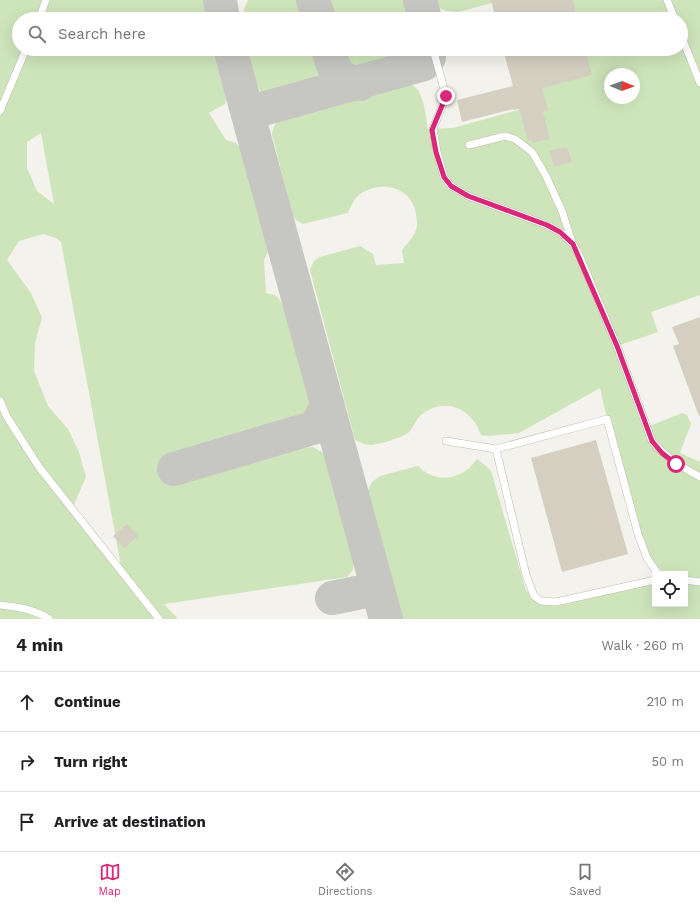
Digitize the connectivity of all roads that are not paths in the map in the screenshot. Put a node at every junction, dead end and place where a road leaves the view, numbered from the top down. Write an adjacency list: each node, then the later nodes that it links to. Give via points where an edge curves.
1 (46, 0): 3 (lane)
2 (667, 0): 4 (lane)
3 (42, 12)
4 (672, 12)
5 (688, 52): 8 (lane)
6 (23, 56): 9 (lane)
7 (435, 56): 11 (lane, via 446,96 432,130 444,177 451,186 468,196 547,225 560,232)
8 (700, 83)
9 (1, 105)
10 (469, 145): 11 (lane, via 505,136 515,139 532,152 562,211)
11 (573, 244): 15 (lane, via 617,346 652,441 676,464)
12 (0, 401): 22 (lane, via 39,466)
13 (446, 442): 14 (lane)
14 (496, 449): 16 (lane, via 607,419 638,534 647,558); 18 (lane, via 526,575 534,596 541,601 556,602)
15 (700, 477)
16 (656, 571)
17 (688, 580): 19 (lane)
18 (652, 581)
19 (700, 582)
20 (0, 605): 21 (lane, via 20,607 41,613)
21 (50, 619)
22 (159, 619)

